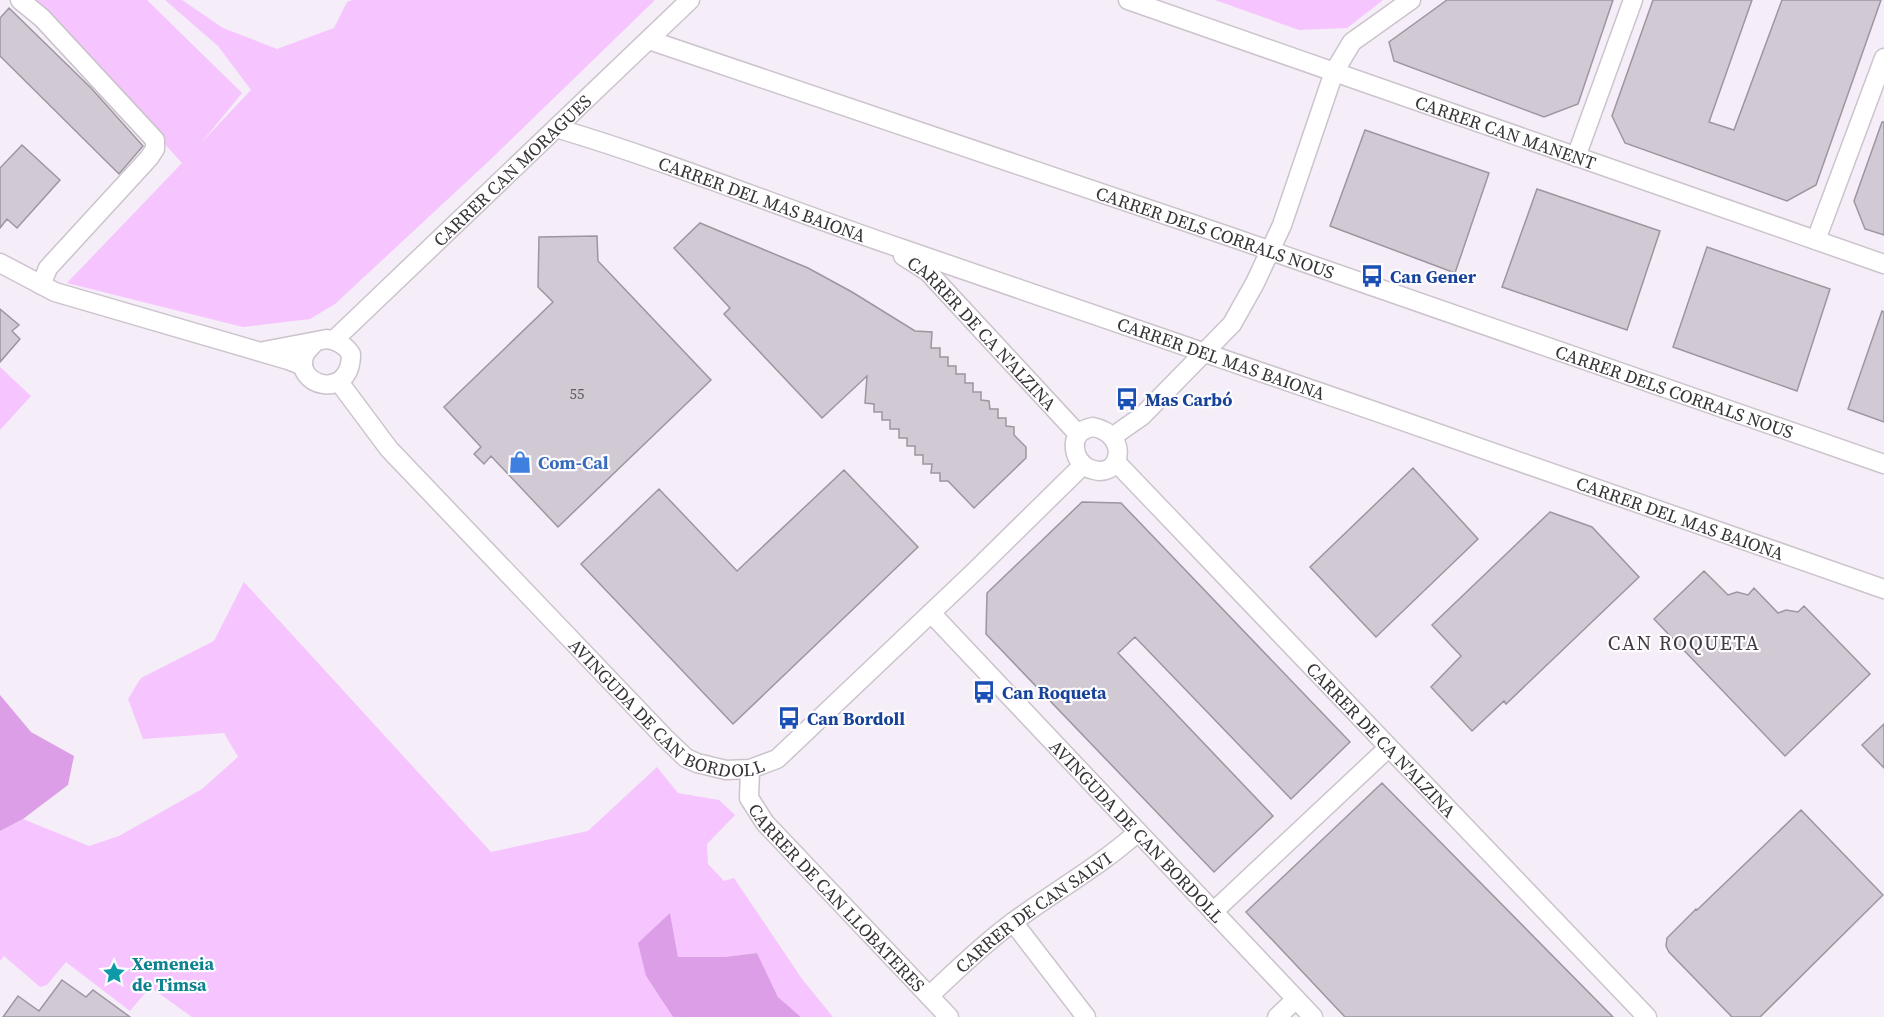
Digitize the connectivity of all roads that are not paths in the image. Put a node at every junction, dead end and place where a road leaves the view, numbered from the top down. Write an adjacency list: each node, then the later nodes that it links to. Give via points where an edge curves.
1 (20, 0): 16 (street, via 42,18 155,140 149,158 48,268)
2 (690, 0): 6 (street, CARRER CAN MORAGUES)
3 (1128, 0): 8 (street, CARRER CAN MANENT)
4 (1411, 0): 8 (street, via 1352,42)
5 (1634, 0): 10 (street)
6 (649, 40): 9 (street, CARRER CAN MORAGUES); 13 (street, CARRER DELS CORRALS NOUS)
7 (1884, 58): 11 (street)
8 (1334, 72): 10 (street, CARRER CAN MANENT); 13 (street)
9 (556, 128): 12 (street, CARRER DEL MAS BAIONA, via 739,189); 17 (street, CARRER CAN MORAGUES)
10 (1576, 157): 11 (street, CARRER CAN MANENT)
11 (1816, 240): 15 (street, CARRER CAN MANENT)
12 (878, 241): 20 (street, CARRER DEL MAS BAIONA); 23 (street, CARRER DE CA N'ALZINA, via 928,273)
13 (1270, 252): 20 (street, via 1232,324); 26 (street, CARRER DELS CORRALS NOUS)
14 (0, 263): 16 (street)
15 (1884, 264)
16 (41, 285): 19 (street)
17 (334, 340): 18 (street); 22 (street, via 351,354 350,369)
18 (314, 343): 19 (street); 21 (street, via 305,354)
19 (260, 352): 21 (street)
20 (1206, 352): 24 (street, via 1142,417); 28 (street, CARRER DEL MAS BAIONA)
21 (303, 366): 22 (street, via 306,374 319,384)
22 (339, 382): 31 (street, AVINGUDA DE CAN BORDOLL, via 389,449 686,758 726,770)
23 (1078, 434): 24 (street, via 1093,427 1104,429); 27 (street, via 1074,445)
24 (1112, 437): 25 (street, via 1119,452)
25 (1116, 462): 27 (street, via 1102,471); 30 (street, CARRER DE CA N'ALZINA)
26 (1884, 464)
27 (1083, 465): 29 (street)
28 (1884, 589)
29 (931, 613): 31 (street, AVINGUDA DE CAN BORDOLL, via 777,759); 32 (street, AVINGUDA DE CAN BORDOLL)
30 (1388, 748): 33 (street); 41 (street, CARRER DE CA N'ALZINA)
31 (750, 769): 35 (street, CARRER DE CAN LLOBATERES, via 748,798 765,823)
32 (1138, 832): 33 (street, AVINGUDA DE CAN BORDOLL); 34 (street, CARRER DE CAN SALVI)
33 (1214, 912): 36 (street, AVINGUDA DE CAN BORDOLL)
34 (1013, 922): 35 (street, CARRER DE CAN SALVI); 38 (street)
35 (929, 996): 37 (street, CARRER DE CAN LLOBATERES)
36 (1296, 999): 39 (street); 40 (street, AVINGUDA DE CAN BORDOLL)
37 (949, 1017)
38 (1086, 1017)
39 (1277, 1017)
40 (1313, 1017)
41 (1647, 1017)

